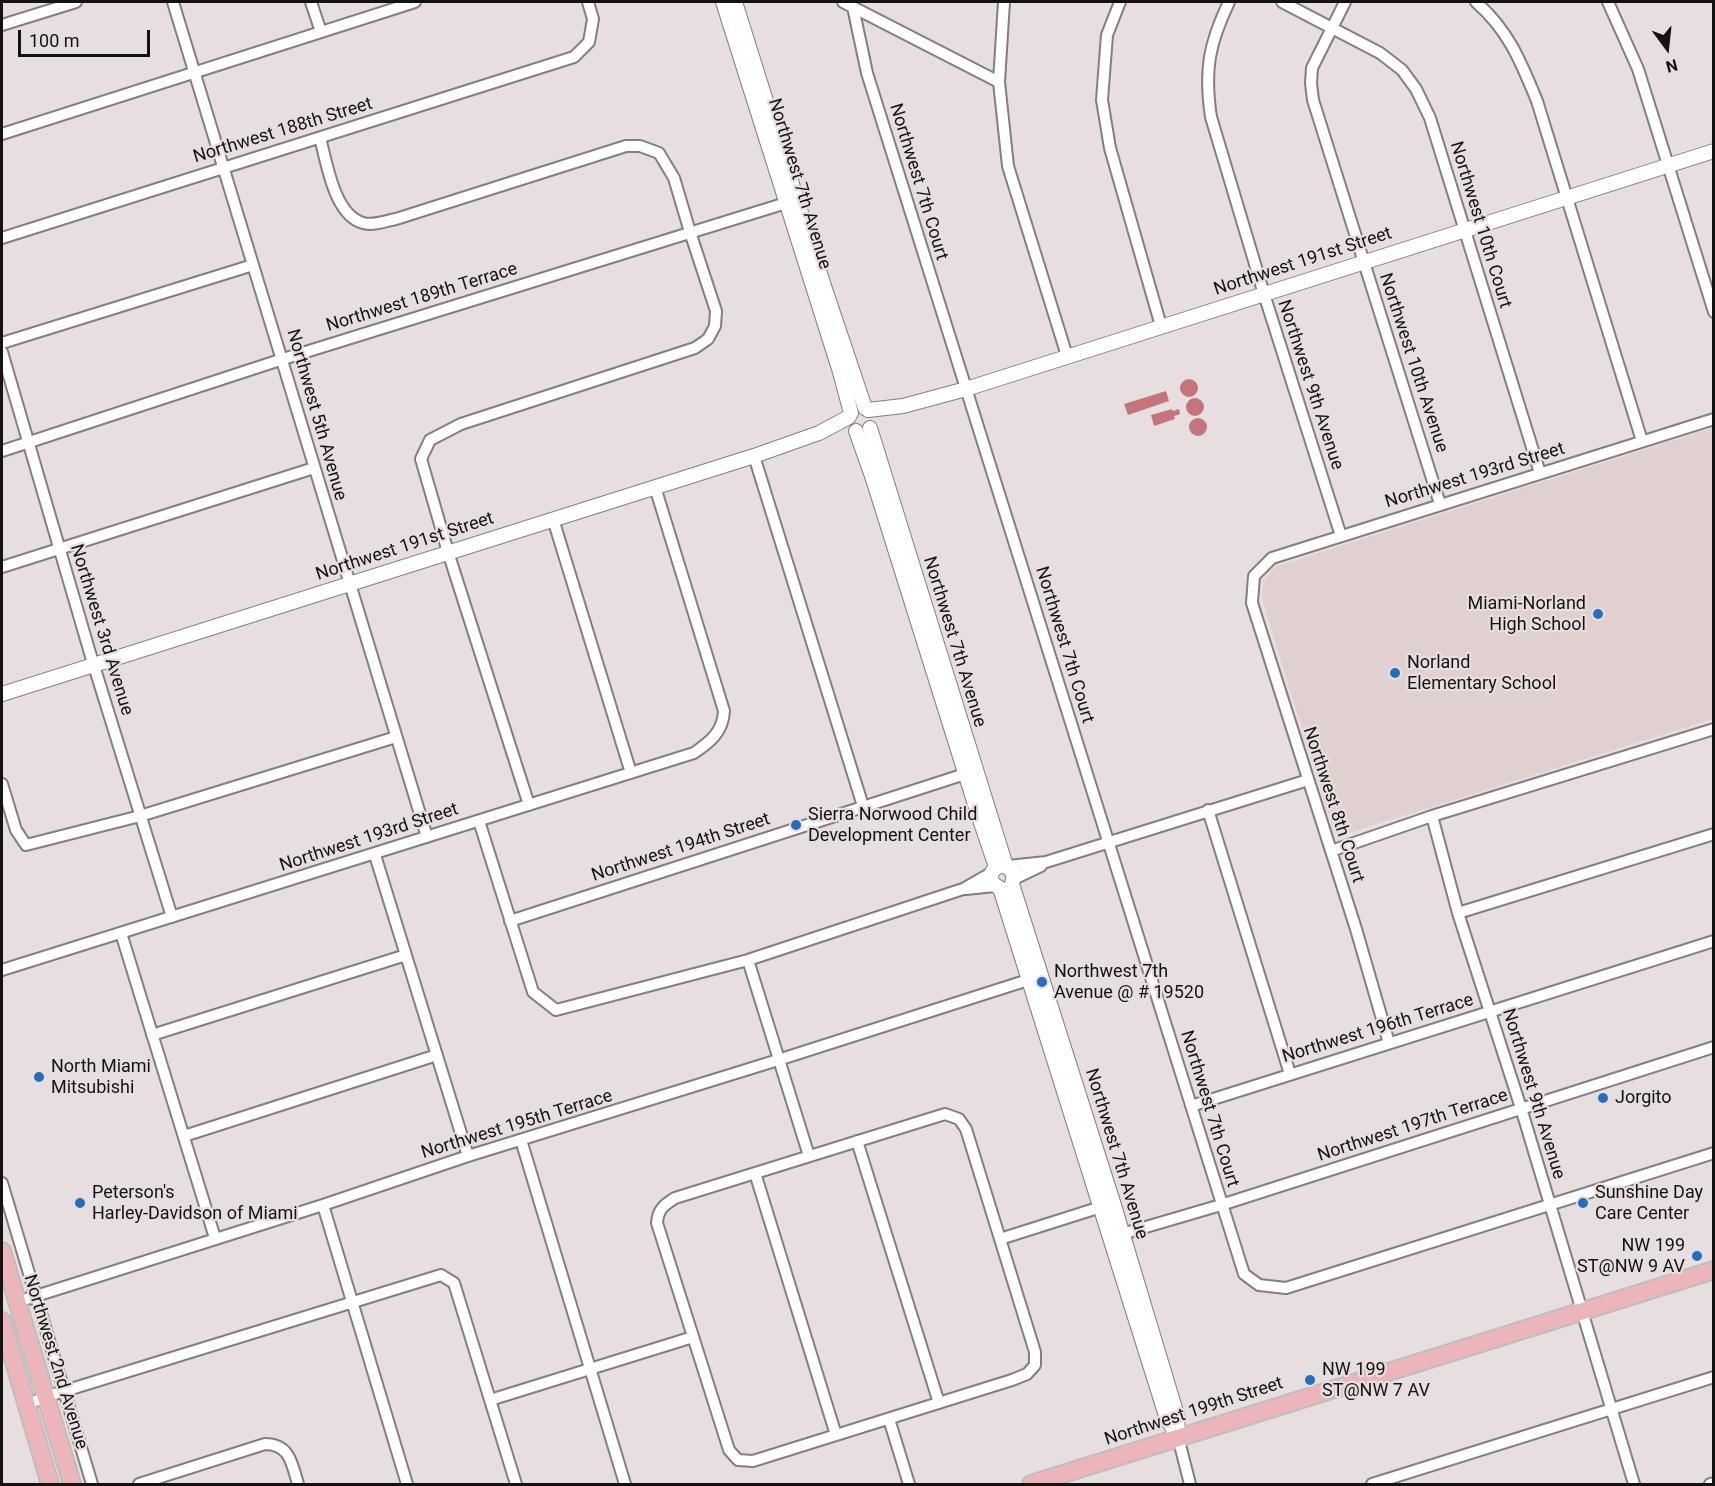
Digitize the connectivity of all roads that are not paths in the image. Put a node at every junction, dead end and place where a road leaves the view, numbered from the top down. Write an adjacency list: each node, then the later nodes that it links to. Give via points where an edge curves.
1 (76, 2): 15 (street)
2 (173, 2): 18 (street, Northwest 5th Avenue)
3 (311, 2): 17 (street)
4 (415, 2): 17 (street)
5 (588, 2): 21 (street, Northwest 188th Street, via 593,19 589,42 574,57)
6 (735, 2): 26 (street, Northwest 7th Avenue); 40 (street, Northwest 7th Avenue)
7 (1004, 2): 19 (street)
8 (1120, 2): 34 (street, via 1107,35 1102,100 1110,148)
9 (1229, 2): 32 (street, Northwest 9th Avenue, via 1208,60 1207,89 1211,117)
10 (1282, 2): 16 (street, Northwest 10th Court)
11 (1346, 2): 16 (street, Northwest 10th Avenue)
12 (1476, 2): 25 (street, via 1494,17 1517,53 1537,101)
13 (1608, 2): 23 (street, via 1638,69)
14 (848, 4): 19 (street); 39 (street, Northwest 7th Court)
15 (2, 25)
16 (1332, 27): 27 (street, Northwest 10th Court, via 1380,53 1402,70 1416,89 1430,118); 30 (street, Northwest 10th Avenue, via 1312,69 1312,91)
17 (321, 32): 18 (street)
18 (193, 73): 20 (street); 24 (street, Northwest 5th Avenue)
19 (999, 82): 37 (street, via 1008,166)
20 (2, 134)
21 (320, 138): 24 (street, Northwest 188th Street); 28 (street, via 339,203 353,218 373,224 626,146 640,146 659,153 674,178)
22 (1713, 151): 23 (street, Northwest 191st Street)
23 (1667, 165): 25 (street, Northwest 191st Street); 33 (street)
24 (223, 166): 29 (street, Northwest 188th Street); 31 (street, Northwest 5th Avenue)
25 (1566, 197): 27 (street, Northwest 191st Street); 43 (street)
26 (786, 203): 28 (street, Northwest 189th Terrace); 42 (street, Northwest 7th Avenue)
27 (1463, 229): 30 (street, Northwest 191st Street); 48 (street, Northwest 10th Court)
28 (690, 232): 38 (street, Northwest 189th Terrace); 54 (street, via 716,310 715,326 708,339 695,348 461,424 430,440 421,459)
29 (2, 238)
30 (1363, 262): 32 (street, Northwest 191st Street); 50 (street, Northwest 10th Avenue)
31 (253, 265): 35 (street); 38 (street, Northwest 5th Avenue)
32 (1264, 294): 34 (street, Northwest 191st Street); 52 (street, Northwest 9th Avenue)
33 (1713, 312)
34 (1161, 326): 37 (street, Northwest 191st Street)
35 (2, 343)
36 (2, 352): 44 (street, Northwest 3rd Avenue)
37 (1067, 356): 39 (street, Northwest 191st Street)
38 (283, 359): 44 (street, Northwest 189th Terrace); 47 (street, Northwest 5th Avenue)
39 (966, 389): 40 (street, Northwest 191st Street); 74 (street, Northwest 7th Court)
40 (869, 417): 42 (street, via 857,408); 42 (street, via 862,432); 77 (street, Northwest 7th Avenue)
41 (1713, 419): 43 (street, Northwest 193rd Street)
42 (852, 422): 46 (street, Northwest 191st Street); 63 (street, Northwest 7th Avenue)
43 (1642, 441): 48 (street, Northwest 193rd Street)
44 (27, 443): 45 (street, Northwest 189th Terrace); 53 (street, Northwest 3rd Avenue)
45 (2, 451)
46 (754, 456): 49 (street, Northwest 191st Street); 67 (street)
47 (314, 468): 53 (street); 57 (street, Northwest 5th Avenue)
48 (1540, 473): 50 (street, Northwest 193rd Street)
49 (655, 487): 51 (street, Northwest 191st Street); 62 (street, Northwest 193rd Street, via 724,711 713,740 694,753)
50 (1440, 504): 52 (street, Northwest 193rd Street)
51 (553, 519): 54 (street, Northwest 191st Street); 62 (street)
52 (1341, 536): 56 (street, Northwest 193rd Street, via 1272,558)
53 (59, 549): 55 (street); 58 (street, Northwest 3rd Avenue)
54 (448, 552): 57 (street, Northwest 191st Street); 66 (street)
55 (2, 567)
56 (1254, 576): 64 (street, Northwest 8th Court, via 1252,603)
57 (349, 584): 58 (street, Northwest 191st Street); 61 (street, Northwest 5th Avenue)
58 (94, 664): 59 (street, Northwest 191st Street); 69 (street, Northwest 3rd Avenue)
59 (2, 694)
60 (1713, 729): 70 (street)
61 (396, 737): 69 (street); 73 (street, Northwest 5th Avenue)
62 (631, 772): 66 (street, Northwest 193rd Street)
63 (965, 774): 67 (street, Northwest 194th Street); 77 (street, Northwest 7th Avenue)
64 (1307, 779): 68 (street); 75 (street, Northwest 8th Court)
65 (2, 784): 69 (street, via 16,830 26,845)
66 (529, 805): 71 (street, Northwest 193rd Street)
67 (863, 806): 80 (street, Northwest 194th Street)
68 (1208, 810): 74 (street); 93 (street)
69 (140, 816): 79 (street, Northwest 3rd Avenue)
70 (1432, 816): 75 (street); 78 (street, Northwest 9th Avenue)
71 (479, 821): 73 (street, Northwest 193rd Street); 80 (street)
72 (1713, 834): 78 (street)
73 (427, 837): 76 (street, Northwest 193rd Street)
74 (1109, 842): 77 (street); 94 (street, Northwest 7th Court)
75 (1330, 851): 89 (street, Northwest 8th Court)
76 (375, 855): 79 (street, Northwest 193rd Street); 83 (street)
77 (1003, 876): 84 (street); 86 (street, Northwest 7th Avenue); 108 (street, Northwest 7th Avenue)
78 (1458, 913): 87 (street, Northwest 9th Avenue)
79 (172, 917): 81 (street, Northwest 193rd Street)
80 (510, 921): 84 (street, via 533,992 556,1010)
81 (121, 933): 85 (street, Northwest 193rd Street); 88 (street)
82 (1713, 941): 87 (street, Northwest 196th Terrace)
83 (406, 955): 88 (street); 91 (street)
84 (748, 960): 92 (street)
85 (2, 970)
86 (1028, 980): 92 (street, Northwest 195th Terrace); 107 (street, Northwest 7th Avenue)
87 (1490, 1012): 89 (street, Northwest 196th Terrace); 95 (street, Northwest 9th Avenue)
88 (152, 1035): 96 (street)
89 (1389, 1043): 93 (street, Northwest 196th Terrace)
90 (1713, 1047): 95 (street, Northwest 197th Terrace)
91 (437, 1055): 96 (street); 100 (street)
92 (778, 1060): 97 (street, Northwest 195th Terrace); 101 (street)
93 (1290, 1074): 94 (street, Northwest 196th Terrace)
94 (1191, 1106): 105 (street, Northwest 7th Court)
95 (1521, 1108): 105 (street, Northwest 197th Terrace); 106 (street, Northwest 9th Avenue)
96 (184, 1136): 109 (street)
97 (521, 1140): 100 (street, Northwest 195th Terrace); 119 (street)
98 (857, 1141): 101 (street); 110 (street, via 945,1114 959,1119 966,1129); 124 (street)
99 (1713, 1153): 106 (street)
100 (468, 1156): 104 (street, Northwest 195th Terrace)
101 (809, 1156): 102 (street)
102 (755, 1173): 118 (street, via 675,1198 658,1214 657,1222); 128 (street)
103 (2, 1183): 113 (street)
104 (323, 1205): 109 (street, Northwest 195th Terrace); 115 (street)
105 (1221, 1205): 106 (street, Northwest 7th Court, via 1244,1274 1259,1285 1286,1288); 108 (street, Northwest 197th Terrace)
106 (1550, 1205): 116 (street, Northwest 9th Avenue)
107 (1101, 1208): 110 (street); 129 (street, Northwest 7th Avenue, via 1167,1419)
108 (1122, 1234): 129 (street, Northwest 7th Avenue, via 1177,1415)
109 (215, 1239): 113 (street, Northwest 195th Terrace)
110 (1000, 1239): 124 (street, via 1035,1352 1035,1365 1027,1374)
111 (2, 1252): 114 (main road, Northwest 2nd Avenue)
112 (1713, 1270): 116 (main road, Northwest 199th Street)
113 (35, 1296): 114 (street, Northwest 195th Terrace); 121 (street)
114 (17, 1302): 122 (main road, Northwest 2nd Avenue)
115 (352, 1302): 121 (street); 123 (street, via 441,1275 454,1283); 135 (street)
116 (1583, 1312): 126 (street, Northwest 9th Avenue); 129 (main road, Northwest 199th Street)
117 (2, 1321): 125 (main road)
118 (693, 1337): 119 (street); 128 (street, via 729,1450 738,1460 753,1461)
119 (590, 1370): 123 (street); 137 (street)
120 (1713, 1377): 126 (street)
121 (64, 1391): 122 (street); 132 (street)
122 (45, 1397): 125 (street); 131 (main road, Northwest 2nd Avenue)
123 (490, 1400): 136 (street)
124 (939, 1403): 127 (street)
125 (26, 1405): 130 (main road)
126 (1610, 1409): 141 (street); 142 (street, Northwest 9th Avenue)
127 (889, 1419): 128 (street); 138 (street)
128 (836, 1435)
129 (1178, 1437): 139 (main road, Northwest 199th Street); 140 (street, Northwest 7th Avenue)
130 (50, 1485)
131 (72, 1485)
132 (92, 1485)
133 (139, 1485): 134 (street, via 265,1444 276,1444 285,1451)
134 (298, 1485)
135 (407, 1485)
136 (516, 1485)
137 (625, 1485)
138 (909, 1485)
139 (1031, 1485)
140 (1190, 1485)
141 (1372, 1485)
142 (1634, 1485)

